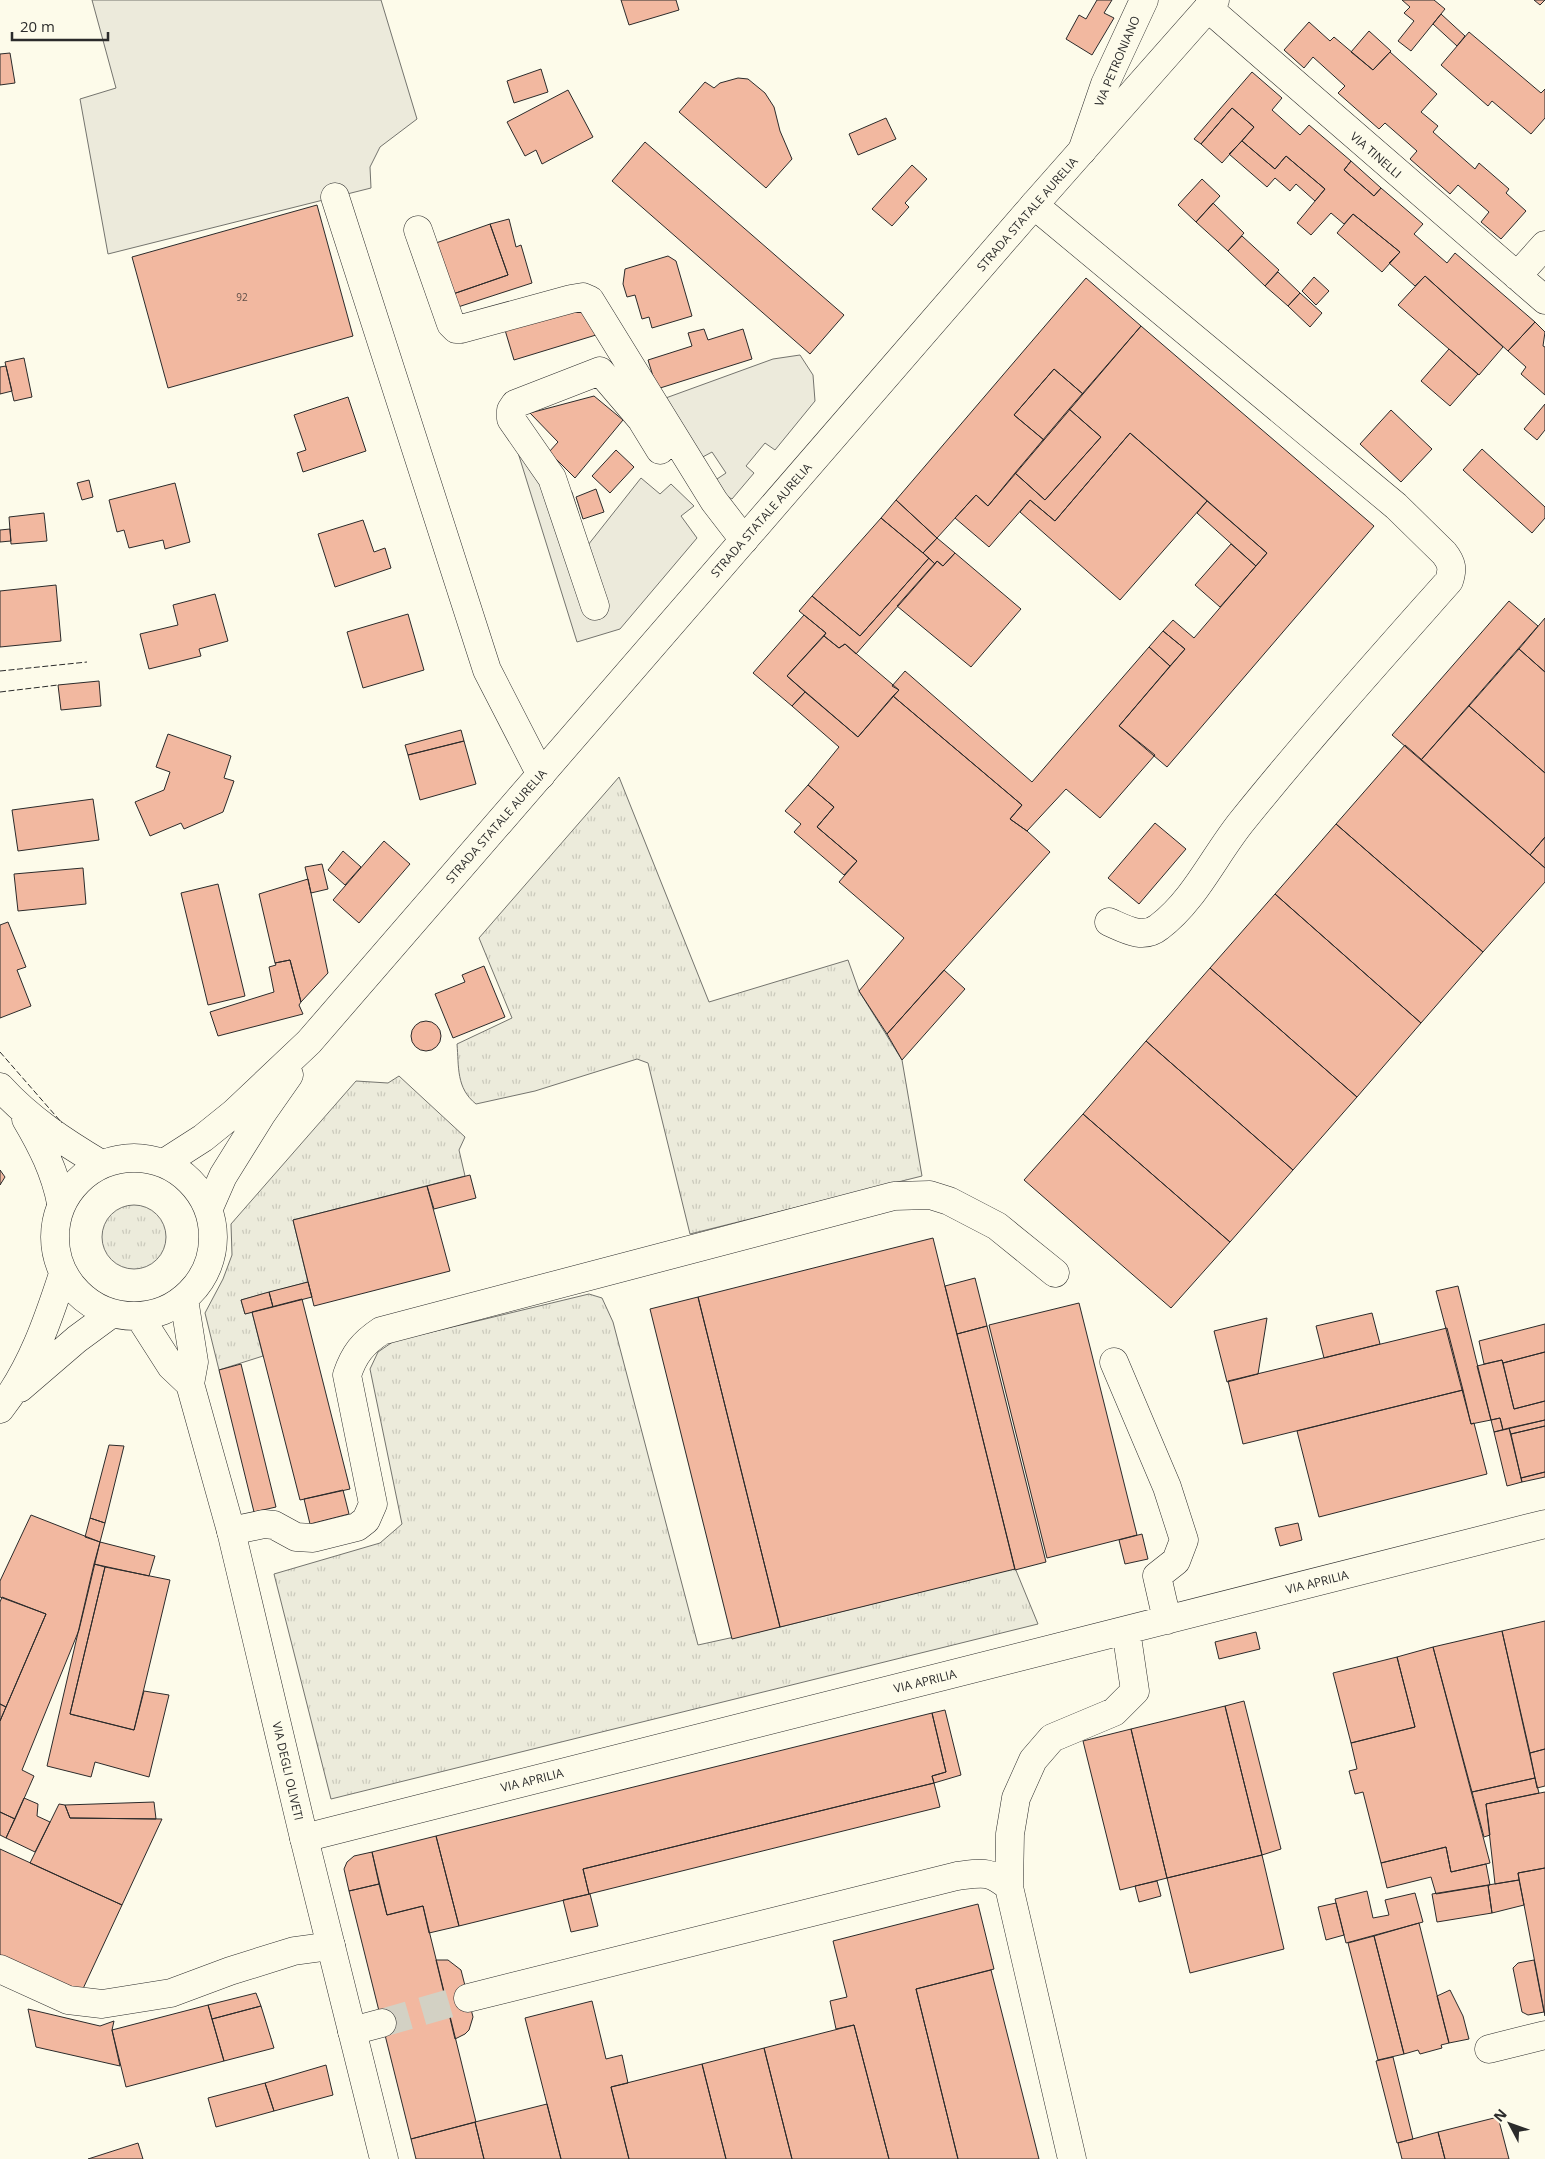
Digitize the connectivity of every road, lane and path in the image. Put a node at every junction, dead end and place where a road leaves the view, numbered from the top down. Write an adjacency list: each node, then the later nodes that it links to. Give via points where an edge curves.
1 (1144, 0): 3 (main road, VIA PETRONIANO, via 1105,84)
2 (1212, 4): 3 (main road, STRADA STATALE AURELIA); 8 (main road, VIA TINELLI)
3 (1082, 151): 5 (main road, STRADA STATALE AURELIA)
4 (335, 197): 13 (main road, via 487,670)
5 (1034, 205): 11 (main road, STRADA STATALE AURELIA); 14 (main road, via 1396,506 1451,561 1449,581 1302,747 1231,834 1183,904 1158,928 1148,933)
6 (418, 230): 11 (main road, via 451,324 456,329 571,299 583,297 590,300 714,502)
7 (1545, 245): 8 (main road)
8 (1517, 276): 9 (main road, VIA TINELLI)
9 (1545, 300)
10 (686, 491): 12 (main road, via 641,419 600,371 515,404 510,410 512,419 552,478)
11 (744, 540): 13 (main road, STRADA STATALE AURELIA)
12 (595, 606)
13 (541, 775): 15 (main road, STRADA STATALE AURELIA)
14 (1109, 922)
15 (309, 1042): 18 (main road, STRADA STATALE AURELIA, via 234,1113 203,1138); 21 (main road, STRADA STATALE AURELIA, via 223,1176)
16 (0, 1087): 17 (main road)
17 (20, 1110): 19 (main road); 20 (main road, via 43,1148 57,1182)
18 (164, 1162): 19 (main road, via 121,1158); 21 (main road, via 183,1173)
19 (100, 1164): 20 (main road, via 84,1174)
20 (61, 1203): 23 (main road, via 55,1227 55,1251)
21 (209, 1208): 24 (main road, via 214,1232 211,1257 201,1280)
22 (1055, 1273): 31 (main road, via 997,1226 949,1201 930,1195 894,1196 381,1330 366,1341 347,1374 373,1504 366,1520 357,1527 313,1538 296,1537 274,1525 264,1524)
23 (63, 1274): 25 (main road, via 75,1291 92,1305); 29 (main road, via 33,1354)
24 (184, 1299): 26 (main road, via 163,1311); 28 (main road, VIA DEGLI OLIVETI, via 194,1362)
25 (111, 1314): 26 (main road); 29 (main road, via 77,1339)
26 (139, 1316): 28 (main road, via 171,1366)
27 (1114, 1362): 32 (main road, via 1167,1487 1184,1540 1176,1561 1157,1576)
28 (190, 1384): 31 (main road, VIA DEGLI OLIVETI)
29 (5, 1403)
30 (1545, 1524): 32 (main road, VIA APRILIA)
31 (231, 1532): 34 (main road, VIA DEGLI OLIVETI)
32 (1167, 1620): 33 (main road, VIA APRILIA)
33 (1126, 1630): 34 (main road, VIA APRILIA); 35 (main road, via 1135,1691 1114,1712 1052,1738 1033,1760 1016,1798 1010,1834)
34 (304, 1838): 36 (main road, VIA DEGLI OLIVETI)
35 (1009, 1887): 38 (main road, via 997,1876 980,1873 957,1876); 44 (main road)
36 (331, 1946): 37 (main road, via 294,1951 171,1993 102,2004 68,2000); 40 (main road, VIA DEGLI OLIVETI)
37 (0, 1969)
38 (468, 1998)
39 (382, 2023): 40 (main road)
40 (352, 2031): 43 (main road, VIA DEGLI OLIVETI)
41 (1545, 2035): 42 (main road)
42 (1489, 2049)
43 (384, 2159)
44 (1072, 2159)

